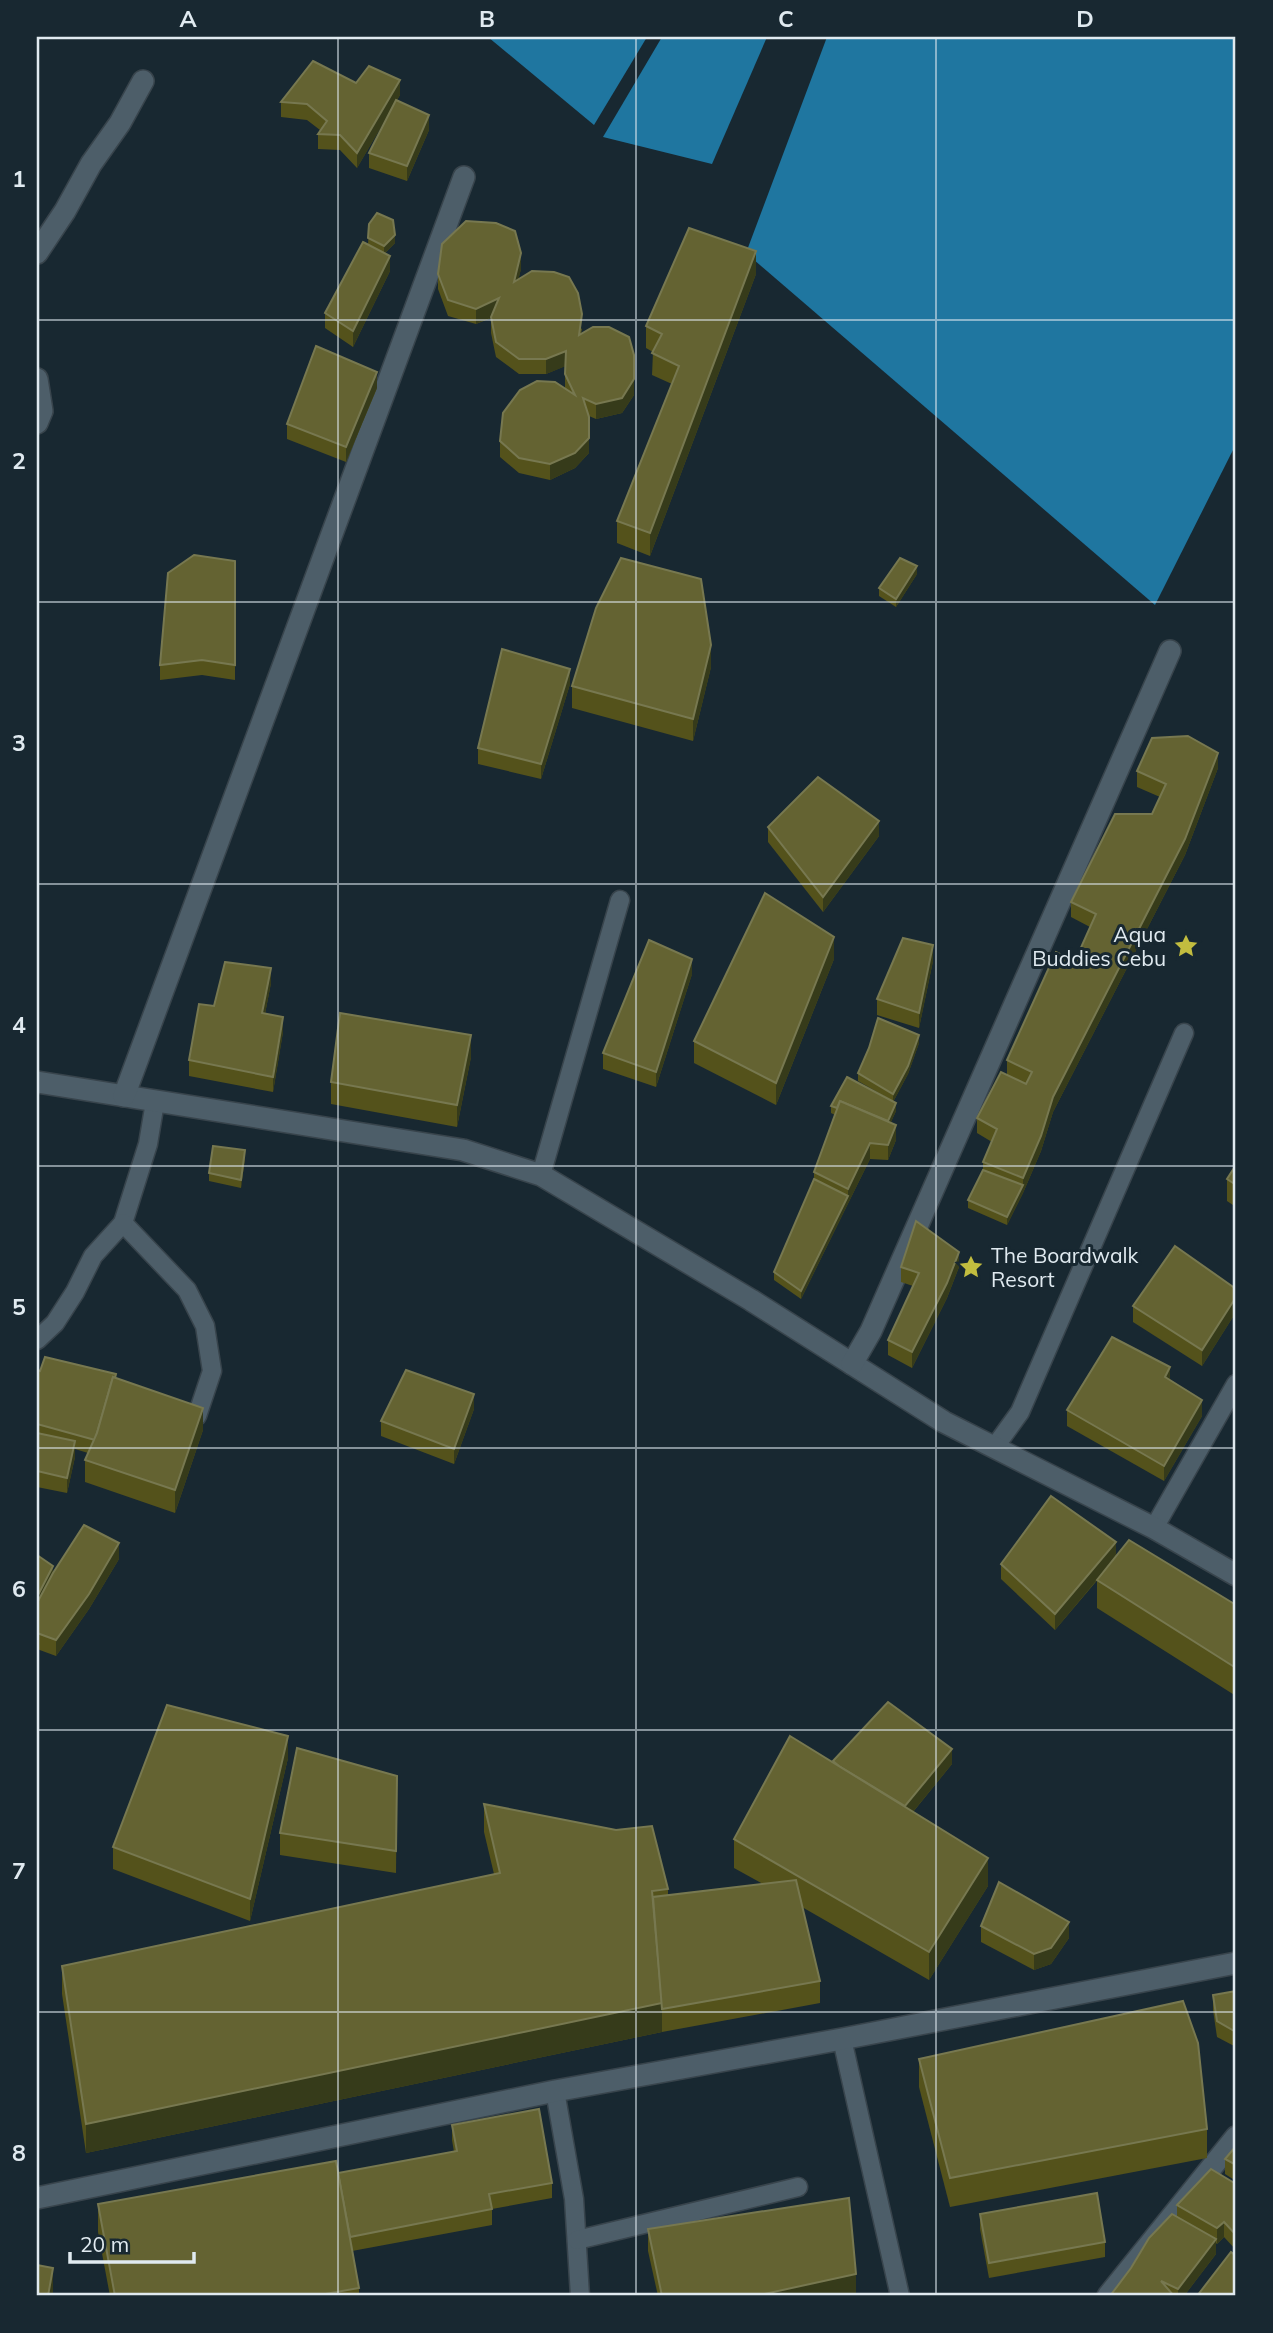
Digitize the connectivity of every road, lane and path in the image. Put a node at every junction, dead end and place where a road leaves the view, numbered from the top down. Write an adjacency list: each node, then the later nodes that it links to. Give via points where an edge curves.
1 (143, 80): 3 (street)
2 (464, 177): 10 (street)
3 (37, 254)
4 (37, 379): 5 (street, via 42,411)
5 (37, 423)
6 (1170, 651): 15 (street, via 871,1331)
7 (620, 900): 12 (lane)
8 (1184, 1033): 18 (lane, via 1020,1412)
9 (37, 1082): 10 (street)
10 (124, 1096): 11 (street)
11 (155, 1102): 12 (street, via 463,1150); 13 (lane, via 148,1143)
12 (541, 1175): 15 (street)
13 (123, 1223): 14 (lane, via 93,1256 55,1323); 17 (lane, via 187,1290 205,1326 212,1371)
14 (37, 1340)
15 (852, 1364): 18 (street)
16 (1236, 1384): 19 (lane)
17 (197, 1416)
18 (994, 1448): 19 (street)
19 (1154, 1528): 20 (street)
20 (1236, 1575)
21 (1236, 1963): 22 (street)
22 (842, 2039): 23 (street); 29 (lane)
23 (555, 2091): 26 (street); 27 (lane)
24 (1236, 2137): 30 (street)
25 (798, 2187): 27 (lane)
26 (37, 2198)
27 (577, 2240): 28 (lane)
28 (580, 2296)
29 (900, 2296)
30 (1108, 2296)

